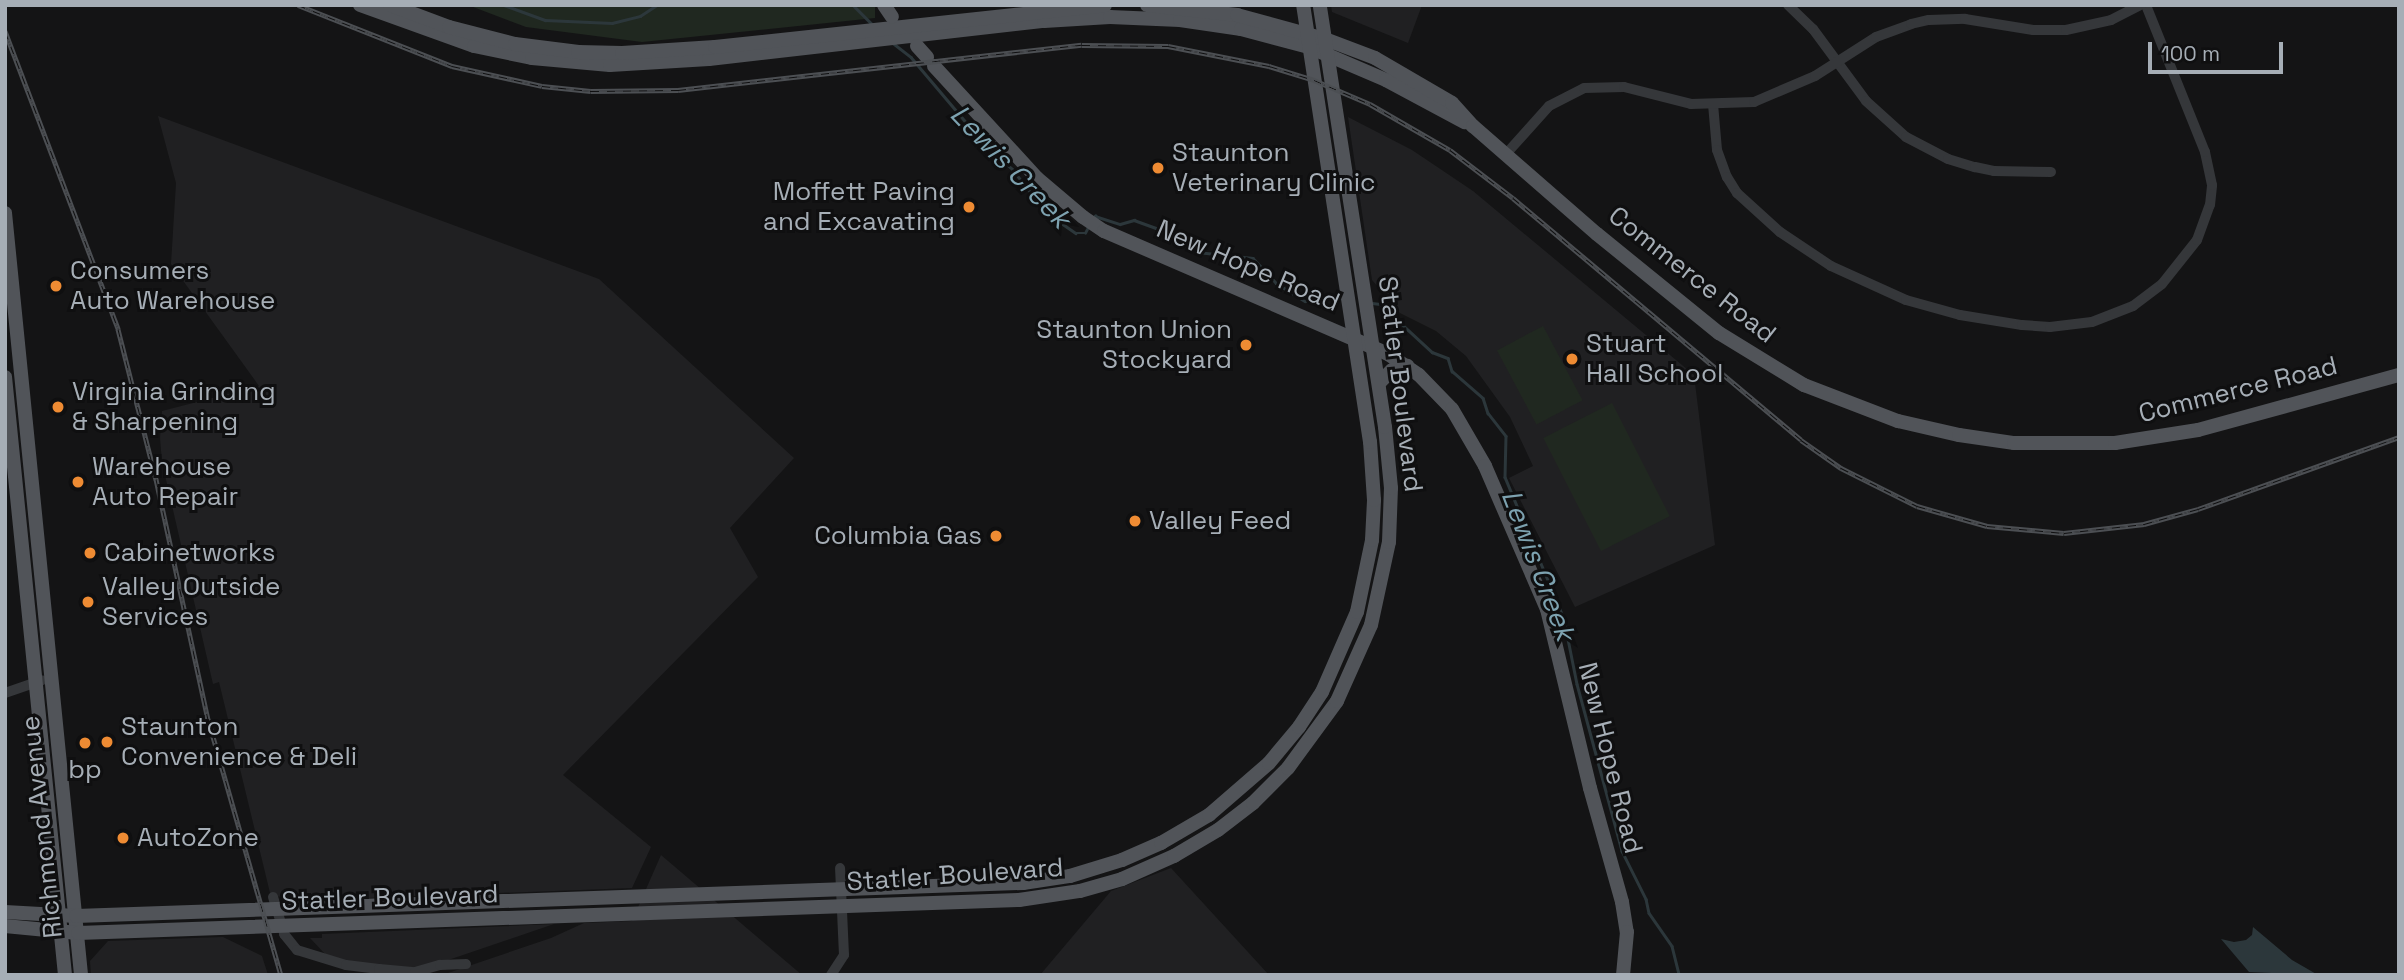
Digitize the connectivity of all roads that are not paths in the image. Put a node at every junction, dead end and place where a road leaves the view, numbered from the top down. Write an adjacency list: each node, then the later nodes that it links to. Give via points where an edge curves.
1 (360, 5): 10 (main road, Commerce Road, via 474,46 586,64 659,64)
2 (390, 5): 10 (main road, Commerce Road, via 483,37 578,52 657,52)
3 (1105, 5): 9 (main road, Commerce Road)
4 (1147, 5): 11 (main road, Commerce Road, via 1237,15)
5 (1303, 5): 11 (main road, Statler Boulevard)
6 (1320, 5): 13 (main road, Statler Boulevard)
7 (1788, 5): 14 (street)
8 (2144, 5): 14 (street, via 2111,20 2066,30 2033,30 1965,19 1929,20 1876,37); 15 (street, via 2205,152 2212,185 2210,205 2197,240 2162,284 2133,306 2092,322 2050,327 1950,313 1896,296 1830,266 1780,232 1737,193 1721,166)
9 (995, 15): 10 (main road, Commerce Road); 11 (main road, Commerce Road, via 1150,18)
10 (859, 36)
11 (1308, 40): 13 (main road, Commerce Road); 19 (main road, Statler Boulevard)
12 (918, 46): 20 (main road, New Hope Road, via 1042,183 1091,223)
13 (1327, 47): 16 (main road, Commerce Road, via 1473,127); 22 (main road, Statler Boulevard)
14 (1836, 61): 15 (street, via 1815,76 1754,102); 17 (street, via 1886,121 1927,149 1994,171)
15 (1713, 104): 16 (street, via 1676,101 1624,88 1584,88 1549,106)
16 (1506, 154): 24 (main road, Commerce Road, via 1647,277 1740,348 1817,391 1925,428 2014,443 2130,442 2228,423)
17 (2051, 173)
18 (5, 213): 27 (main road, Richmond Avenue)
19 (1348, 300): 20 (main road, via 1344,310); 21 (main road, Statler Boulevard)
20 (1327, 321): 21 (main road, New Hope Road)
21 (1353, 333): 22 (main road, New Hope Road); 31 (main road, Statler Boulevard, via 1373,474 1374,517 1367,573 1352,628 1331,676 1269,763 1231,799 1191,827 1095,869 1023,883)
22 (1373, 347): 23 (main road, New Hope Road); 26 (main road, Statler Boulevard)
23 (1407, 366): 26 (main road, via 1392,370); 45 (main road, New Hope Road, via 1444,399 1470,437 1544,599 1620,894 1627,932)
24 (2399, 375)
25 (5, 377): 28 (main road, Richmond Avenue)
26 (1379, 383): 33 (main road, Statler Boulevard, via 1391,497 1387,561 1374,614 1333,708 1267,790 1191,847 1096,887 1019,900)
27 (50, 677): 28 (street); 36 (main road, Richmond Avenue)
28 (34, 683): 29 (street); 35 (main road, Richmond Avenue)
29 (5, 693)
30 (840, 868): 31 (street)
31 (839, 890): 33 (street); 36 (main road, Statler Boulevard)
32 (273, 897): 41 (street, via 287,940 297,950)
33 (841, 907): 39 (main road, Statler Boulevard); 44 (street, via 844,954)
34 (5, 912): 35 (main road, Statler Boulevard)
35 (59, 916): 36 (main road, Statler Boulevard); 38 (main road, Richmond Avenue)
36 (76, 916): 39 (main road, Richmond Avenue)
37 (5, 926): 38 (main road, Statler Boulevard)
38 (61, 931): 39 (main road, Statler Boulevard); 42 (main road, Richmond Avenue)
39 (78, 933): 43 (main road, Richmond Avenue)
40 (466, 964): 41 (street)
41 (379, 972)
42 (65, 975)
43 (81, 975)
44 (831, 975)
45 (1623, 975)

